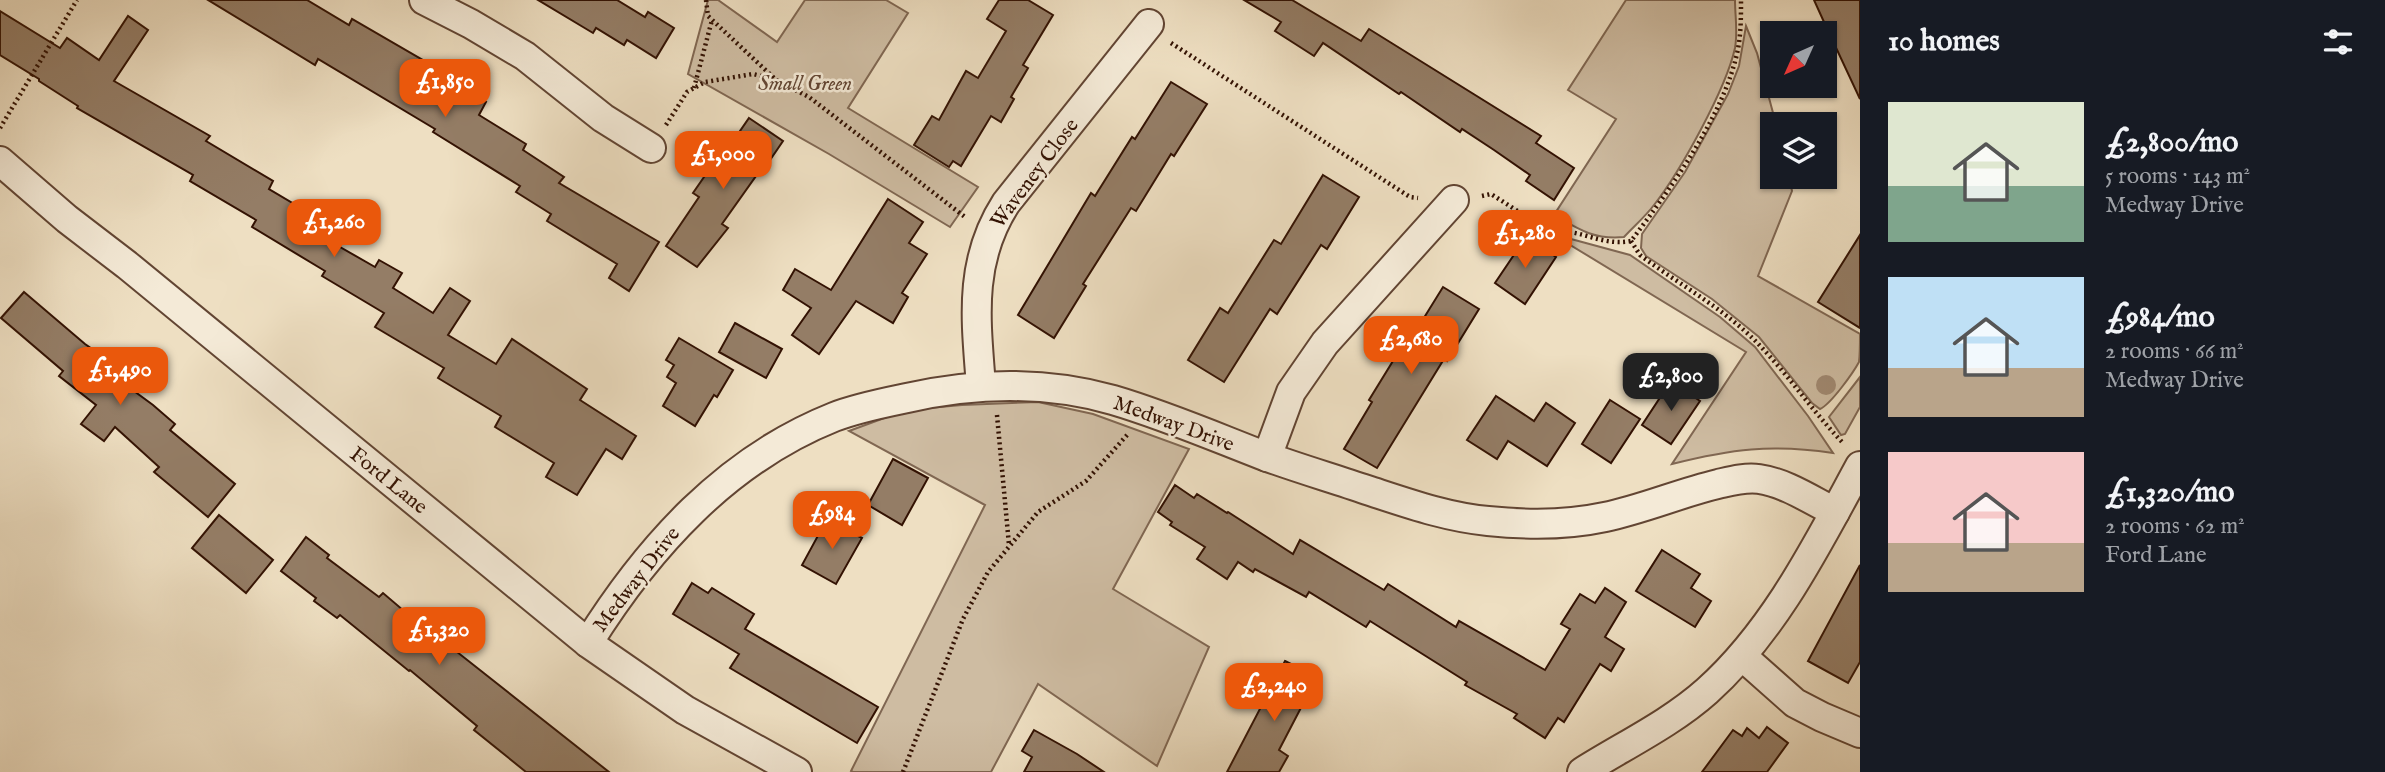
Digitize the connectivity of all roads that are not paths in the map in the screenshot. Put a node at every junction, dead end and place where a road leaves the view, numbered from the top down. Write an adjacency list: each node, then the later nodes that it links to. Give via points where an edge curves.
1 (424, 0): 3 (street, via 525,56 603,118)
2 (1149, 24): 6 (street, Waveney Close, via 1006,203 988,235 976,291)
3 (651, 148)
4 (0, 161): 10 (street, Ford Lane)
5 (1454, 200): 7 (street, via 1325,343 1292,392)
6 (987, 386): 7 (street, Medway Drive, via 1087,394); 10 (street, Medway Drive, via 929,393 836,416 761,455 674,527 613,603)
7 (1267, 457): 9 (street, Medway Drive, via 1458,518 1509,523 1605,517 1698,489 1758,479 1786,487)
8 (1855, 458): 9 (street)
9 (1835, 512): 11 (street, via 1789,593)
10 (588, 643): 13 (street, Ford Lane, via 685,710)
11 (1742, 656): 12 (street, via 1795,703); 14 (street, via 1706,692 1669,719)
12 (1860, 733)
13 (797, 772)
14 (1581, 772)

